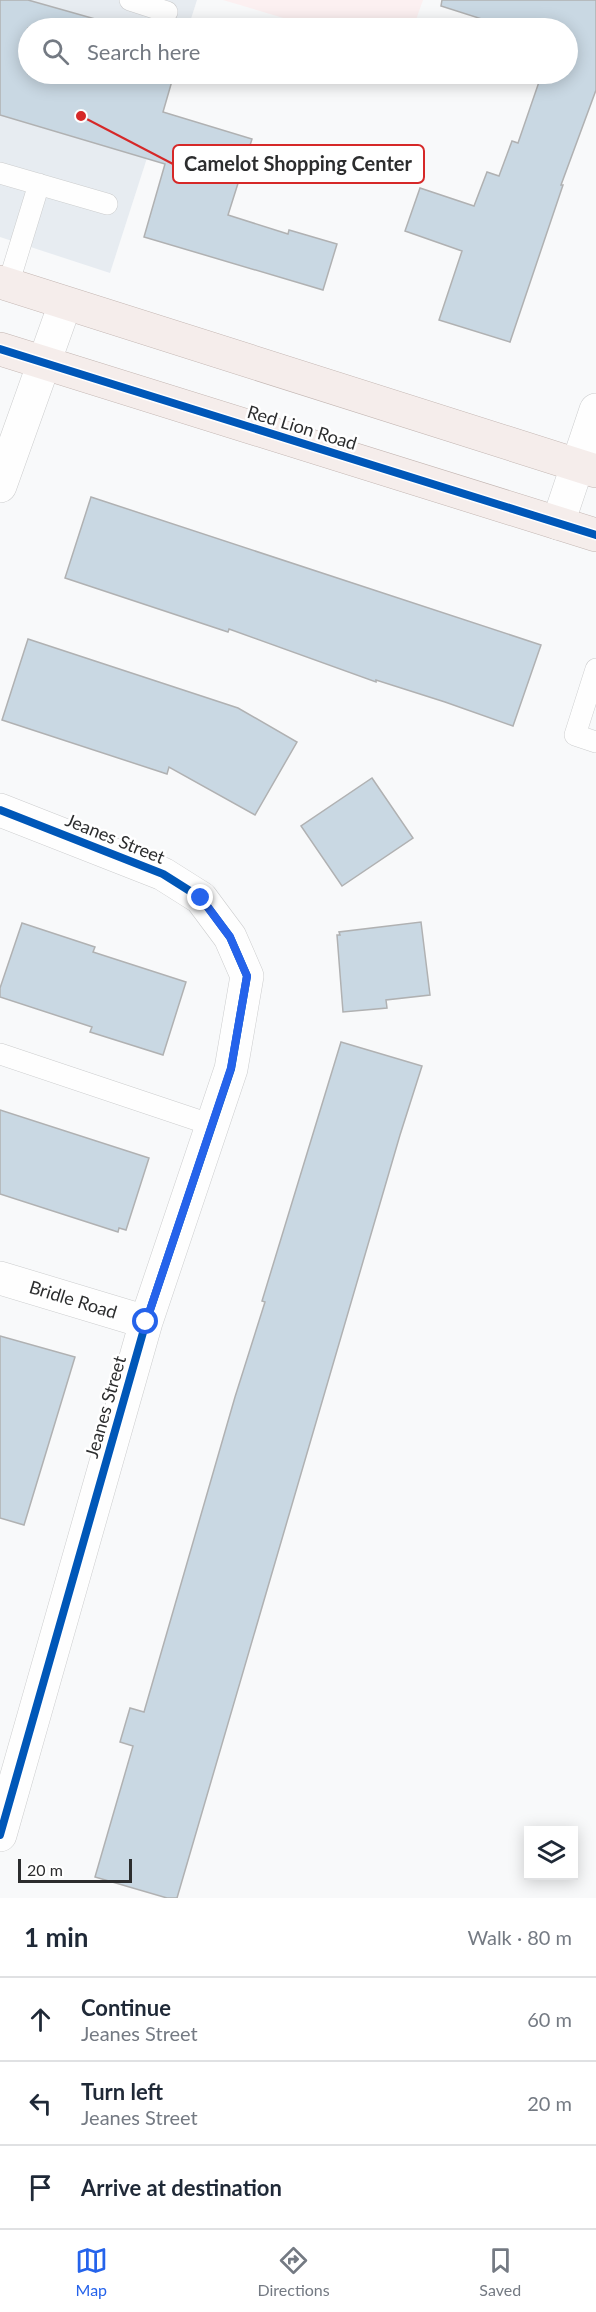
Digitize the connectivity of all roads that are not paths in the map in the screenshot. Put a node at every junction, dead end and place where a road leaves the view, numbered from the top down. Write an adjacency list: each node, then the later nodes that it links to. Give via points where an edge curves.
1 (130, 0): 2 (lane)
2 (167, 12)
3 (0, 173): 4 (lane)
4 (39, 184): 5 (lane); 6 (lane)
5 (107, 204)
6 (4, 283): 7 (main road)
7 (65, 304): 9 (street); 11 (main road)
8 (0, 349): 9 (main road, Red Lion Road)
9 (44, 363): 12 (street); 13 (main road, Red Lion Road)
10 (596, 410): 11 (street)
11 (587, 468): 13 (street)
12 (0, 486)
13 (558, 523): 14 (main road, Red Lion Road)
14 (596, 535)
15 (596, 669): 16 (lane, via 575,735)
16 (596, 742)
17 (0, 810): 19 (street, Jeanes Street, via 163,874 201,898 230,937 247,976 231,1068)
18 (0, 1054): 19 (lane)
19 (212, 1125): 21 (street, Jeanes Street)
20 (0, 1278): 21 (street, Bridle Road)
21 (146, 1322): 22 (street, Jeanes Street)
22 (0, 1835)

